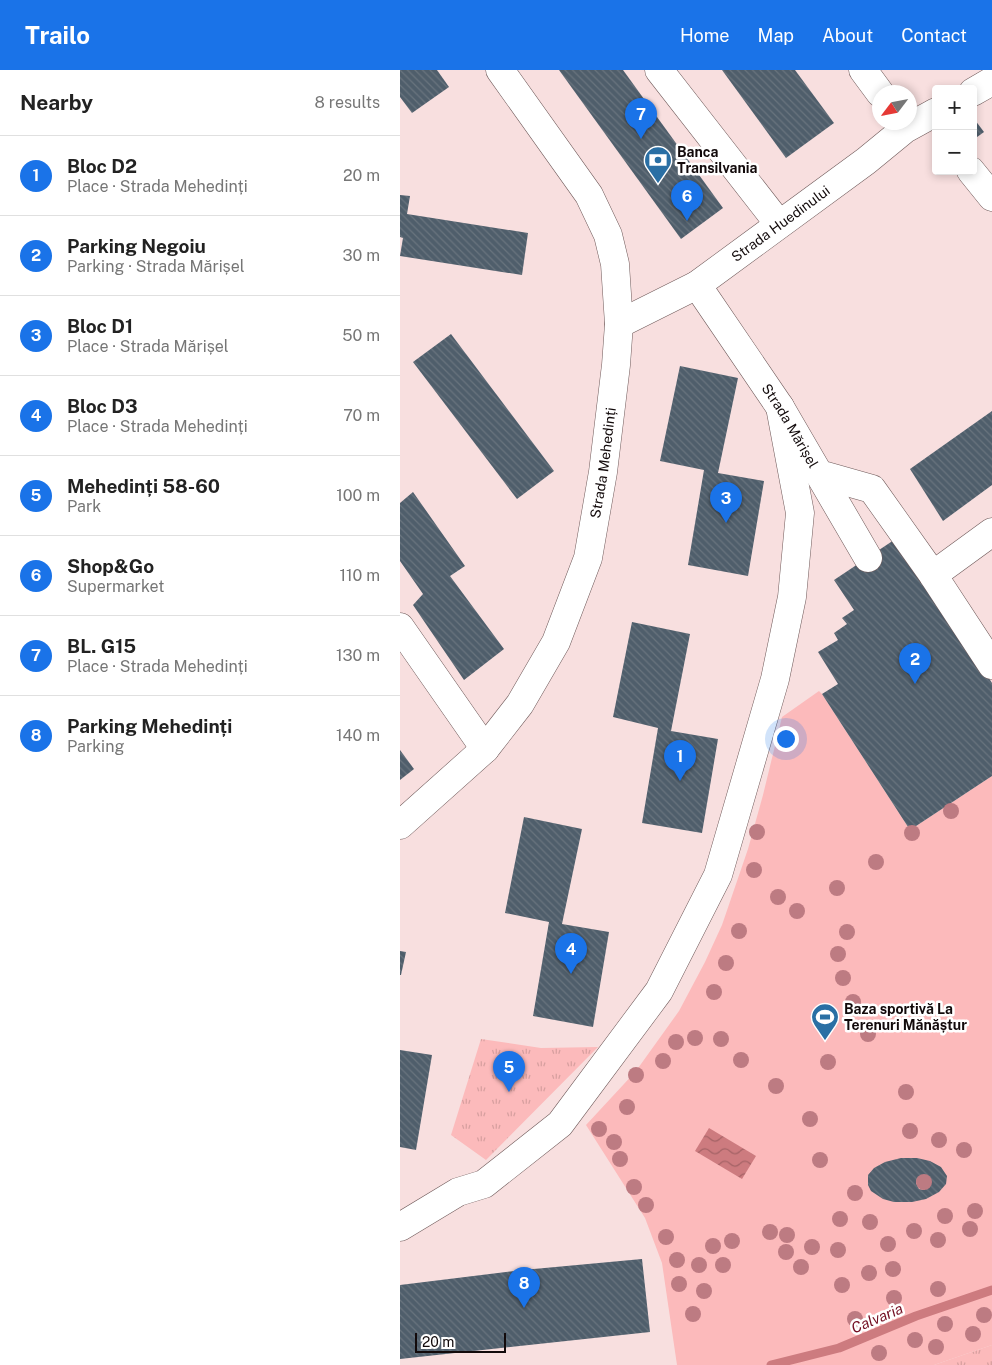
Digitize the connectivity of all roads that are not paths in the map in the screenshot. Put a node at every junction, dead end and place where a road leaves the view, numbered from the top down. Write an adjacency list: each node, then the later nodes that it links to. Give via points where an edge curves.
1 (500, 70): 12 (street, Strada Mehedinți, via 589,195 608,235 615,264)
2 (659, 70): 10 (street)
3 (863, 70): 5 (street)
4 (992, 81): 6 (street)
5 (874, 85)
6 (977, 90)
7 (921, 122): 10 (street, Strada Huedinului)
8 (973, 175): 9 (street)
9 (992, 197)
10 (779, 224): 11 (street, Strada Huedinului)
11 (697, 285): 12 (street, Strada Huedinului); 13 (street, Strada Mărișel)
12 (619, 324): 20 (street, Strada Mehedinți, via 602,472 588,558 556,642 520,704)
13 (780, 407): 14 (street, Strada Mărișel); 22 (street, via 800,513 792,597 753,791 718,875 659,991 560,1124 484,1184 458,1192)
14 (819, 474): 16 (street); 17 (street, Strada Mărișel, via 872,488)
15 (992, 532): 17 (street)
16 (868, 558)
17 (933, 575): 19 (street, Strada Mărișel)
18 (400, 627): 20 (street)
19 (992, 665)
20 (485, 749): 21 (street, Strada Mehedinți)
21 (400, 825)
22 (400, 1227)

